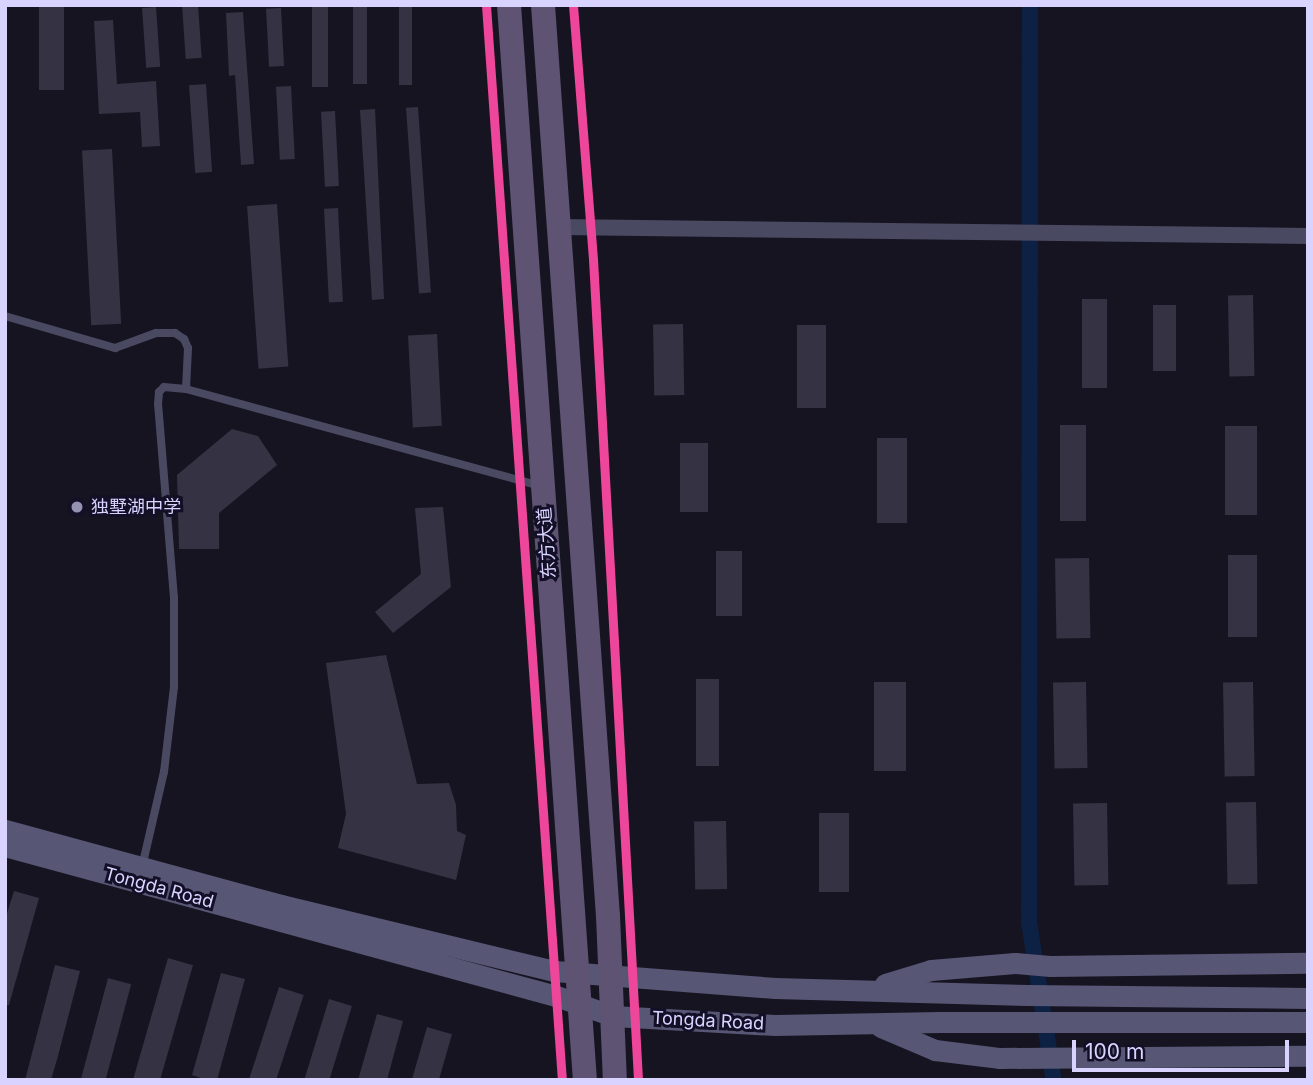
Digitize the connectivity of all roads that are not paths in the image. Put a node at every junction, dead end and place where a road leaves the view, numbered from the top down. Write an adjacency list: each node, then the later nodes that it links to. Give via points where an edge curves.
1 (509, 5): 7 (main road, 东方大道)
2 (543, 5): 3 (main road, 东方大道)
3 (559, 227): 4 (street); 13 (main road, 东方大道)
4 (1308, 236)
5 (5, 316): 6 (lane, via 114,348 156,333 175,333 188,348)
6 (186, 389): 7 (lane); 10 (lane, via 164,387 159,391 174,598 174,687 164,772)
7 (543, 487): 12 (main road, 东方大道)
8 (5, 830): 10 (main road, Tongda Road)
9 (5, 846): 16 (main road, Tongda Road)
10 (142, 867): 12 (main road, Tongda Road, via 496,960)
11 (1308, 963): 14 (main road, via 1015,963 932,970)
12 (579, 973): 13 (main road, Tongda Road); 16 (main road, 东方大道)
13 (612, 978): 14 (main road, Tongda Road); 17 (main road, 东方大道)
14 (867, 989): 15 (main road, Tongda Road)
15 (1308, 998)
16 (582, 1004): 17 (main road, Tongda Road); 21 (main road, 东方大道)
17 (613, 1016): 19 (main road, Tongda Road, via 775,1025); 22 (main road, 东方大道)
18 (1308, 1022): 19 (main road, Tongda Road)
19 (873, 1023): 20 (main road, via 935,1050 999,1058)
20 (1308, 1056)
21 (585, 1080)
22 (615, 1080)

